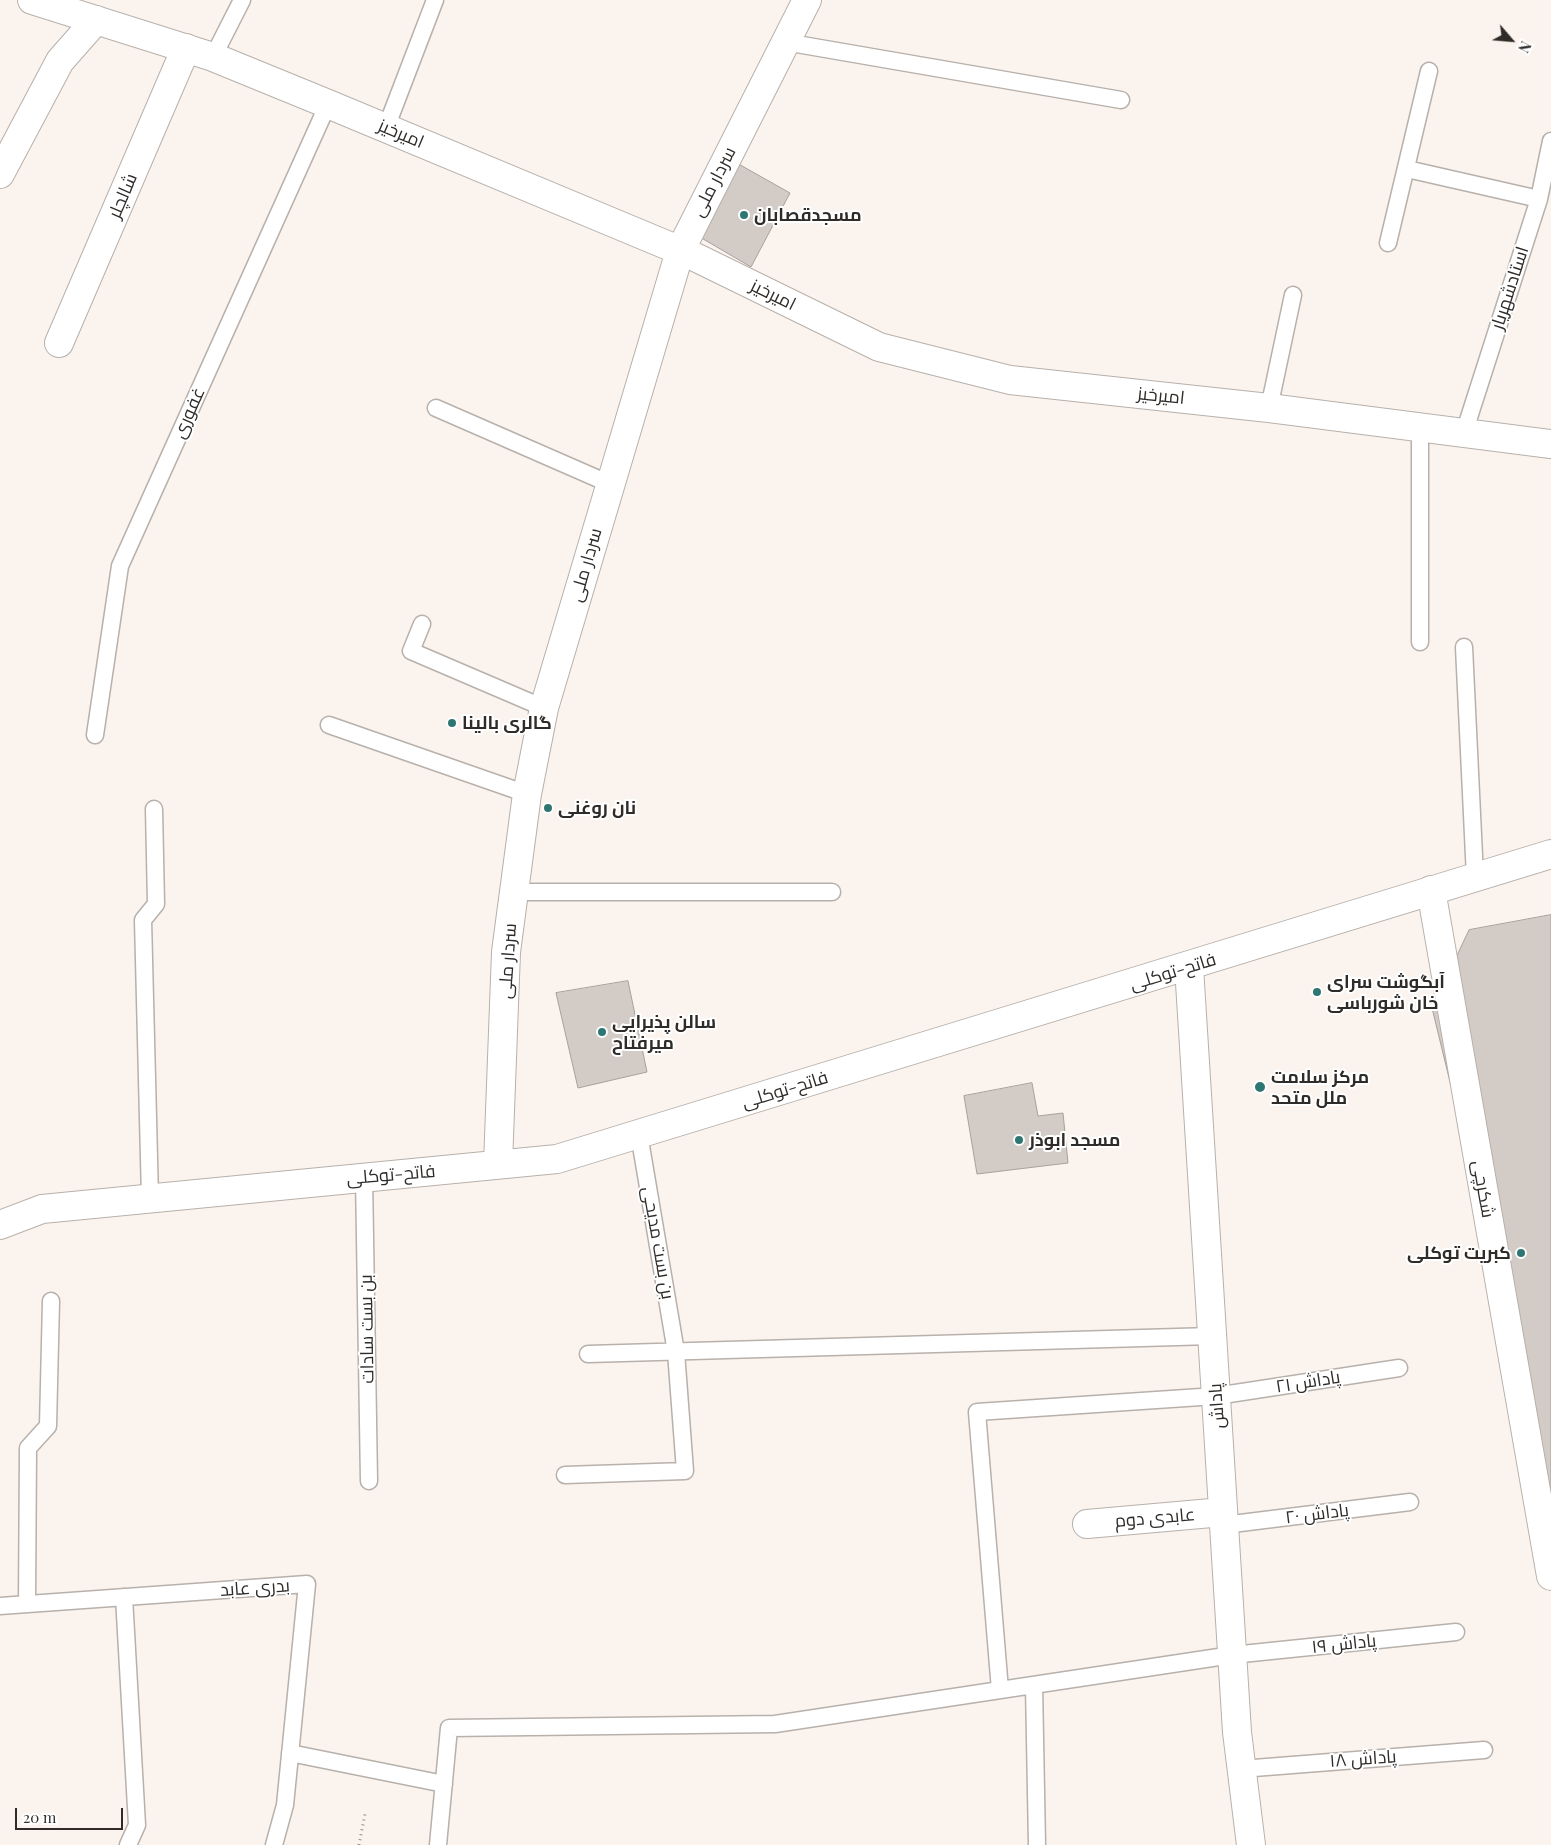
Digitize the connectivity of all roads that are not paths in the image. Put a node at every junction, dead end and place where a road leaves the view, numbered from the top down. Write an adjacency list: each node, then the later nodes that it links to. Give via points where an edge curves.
1 (32, 0): 5 (street, امیرخیز)
2 (242, 0): 8 (lane)
3 (435, 0): 12 (lane)
4 (807, 0): 6 (street, سردار ملی)
5 (96, 20): 7 (street, امیرخیز); 15 (street, via 60,61)
6 (785, 42): 10 (lane); 18 (street, سردار ملی)
7 (186, 48): 8 (street, امیرخیز); 20 (street, شالچلر)
8 (213, 57): 11 (street, امیرخیز)
9 (1429, 71): 14 (lane)
10 (1121, 100)
11 (328, 104): 12 (street, امیرخیز); 32 (lane, غفوری, via 120,566)
12 (386, 128): 18 (street, امیرخیز)
13 (1551, 141): 16 (lane, استادشهریار)
14 (1407, 169): 16 (lane); 17 (lane)
15 (0, 174)
16 (1539, 199): 24 (lane, استادشهریار)
17 (1388, 243)
18 (680, 251): 22 (street, امیرخیز, via 879,347 1010,380); 26 (street, سردار ملی)
19 (1292, 295): 22 (lane)
20 (59, 343)
21 (436, 408): 26 (lane)
22 (1269, 408): 23 (street, امیرخیز)
23 (1420, 427): 24 (street, امیرخیز); 28 (lane)
24 (1464, 433): 25 (street, امیرخیز)
25 (1551, 444)
26 (610, 484): 30 (street, سردار ملی)
27 (422, 624): 30 (lane, via 411,652)
28 (1420, 642)
29 (1464, 647): 36 (lane)
30 (544, 708): 33 (street, سردار ملی)
31 (329, 725): 33 (lane)
32 (95, 735)
33 (527, 794): 38 (street, سردار ملی)
34 (154, 809): 44 (lane, via 156,904 143,920)
35 (1551, 854): 36 (street, فاتح-توکلی)
36 (1475, 877): 37 (street, فاتح-توکلی)
37 (1431, 890): 40 (street, فاتح-توکلی); 57 (street, شکرچی)
38 (514, 892): 39 (lane); 42 (street, سردار ملی, via 506,952)
39 (832, 892)
40 (1189, 967): 41 (street, فاتح-توکلی); 47 (street, پاداش)
41 (639, 1134): 42 (street, فاتح-توکلی, via 557,1159); 48 (lane, بن بست مدیحی)
42 (498, 1164): 43 (street, فاتح-توکلی)
43 (364, 1177): 44 (street, فاتح-توکلی); 53 (lane, بن بست سادات)
44 (150, 1198): 45 (street, فاتح-توکلی, via 42,1209)
45 (0, 1225)
46 (51, 1301): 59 (lane, via 48,1426 28,1448)
47 (1212, 1336): 48 (lane); 51 (street, پاداش)
48 (676, 1352): 49 (lane); 52 (lane, بن بست مدیحی, via 685,1471)
49 (588, 1354)
50 (1399, 1368): 51 (lane, پاداش ۲۱)
51 (1216, 1396): 55 (street, پاداش); 64 (lane, پاداش ۲۱, via 977,1412)
52 (565, 1475)
53 (369, 1480)
54 (1410, 1502): 55 (lane, پاداش ۲۰)
55 (1224, 1519): 56 (street, عابدی دوم); 62 (street, پاداش)
56 (1087, 1524)
57 (1551, 1576)
58 (124, 1597): 59 (lane, بدری عابد); 66 (lane, بدری عابد, via 307,1584); 69 (lane, via 137,1826)
59 (27, 1604): 60 (lane, بدری عابد)
60 (0, 1606)
61 (1456, 1632): 62 (lane, پاداش ۱۹)
62 (1232, 1655): 63 (lane, پاداش ۱۹); 67 (street, پاداش)
63 (1034, 1685): 64 (lane, پاداش ۱۹); 72 (lane)
64 (1000, 1690): 68 (lane, پاداش ۱۹, via 775,1724 450,1728)
65 (1484, 1750): 67 (lane, پاداش ۱۸)
66 (290, 1753): 68 (lane); 70 (lane, بدری عابد, via 285,1805)
67 (1242, 1769): 73 (street, پاداش)
68 (444, 1784): 71 (lane)
69 (128, 1845)
70 (274, 1845)
71 (438, 1845)
72 (1037, 1845)
73 (1251, 1845)

